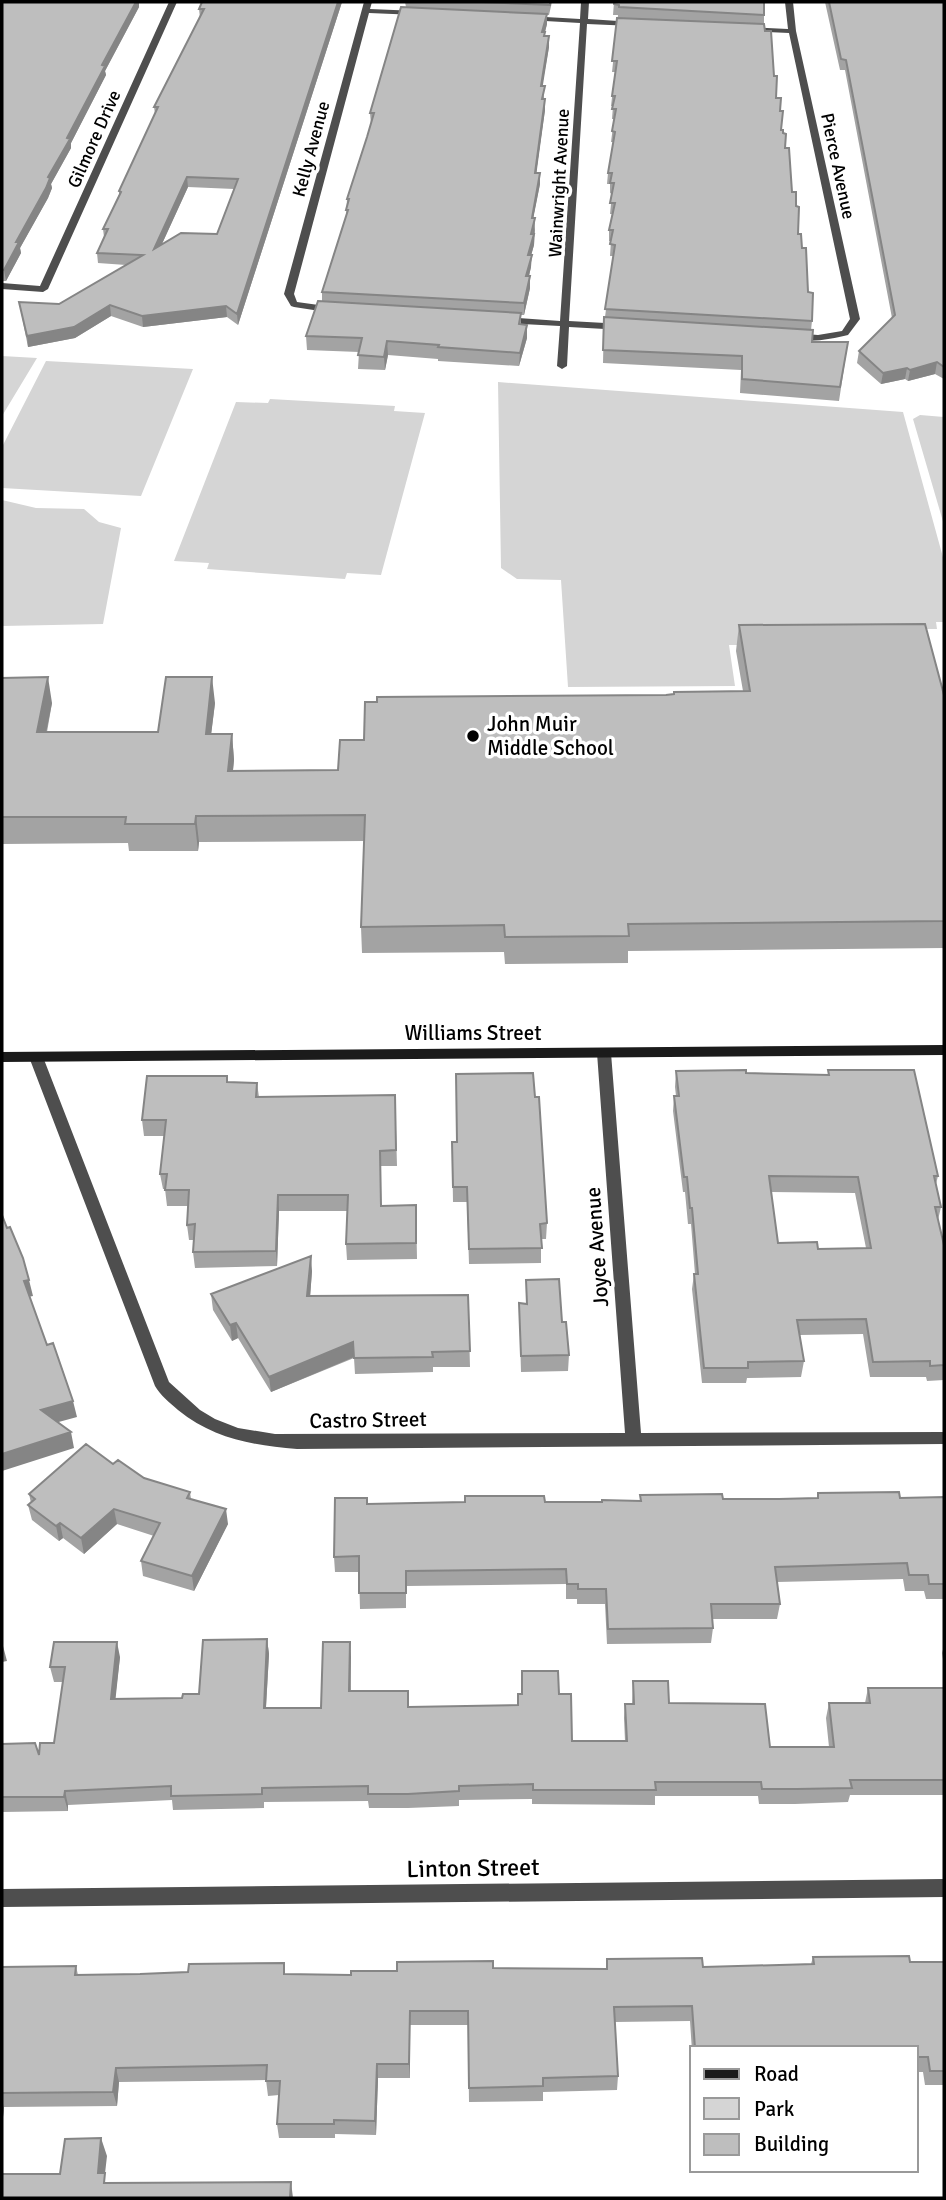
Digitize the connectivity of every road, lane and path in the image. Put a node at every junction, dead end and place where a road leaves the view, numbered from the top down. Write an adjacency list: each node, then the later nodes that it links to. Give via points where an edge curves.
1 (173, 2): 11 (street, Gilmore Drive, via 43,289)
2 (585, 2): 7 (street, Wainwright Avenue)
3 (789, 2): 10 (street, Pierce Avenue)
4 (367, 6): 5 (street); 12 (street, Kelly Avenue, via 289,294 294,304)
5 (422, 14)
6 (520, 18): 7 (street)
7 (584, 21): 8 (street); 14 (street, Wainwright Avenue)
8 (638, 24)
9 (735, 29): 10 (street)
10 (792, 31): 16 (street, Pierce Avenue, via 855,319 845,333 818,338)
11 (2, 286)
12 (343, 311)
13 (496, 319): 14 (street)
14 (566, 323): 15 (street); 17 (street, Wainwright Avenue)
15 (638, 327)
16 (776, 335)
17 (562, 366)
18 (944, 1050): 19 (street, Williams Street)
19 (604, 1053): 21 (street, Williams Street); 23 (street, Joyce Avenue)
20 (2, 1057): 21 (street, Williams Street)
21 (36, 1057): 23 (street, Castro Street, via 163,1386 190,1413 221,1432 270,1441)
22 (944, 1438): 23 (street, Castro Street)
23 (633, 1439)
24 (944, 1888): 25 (street, Linton Street)
25 (2, 1898)

